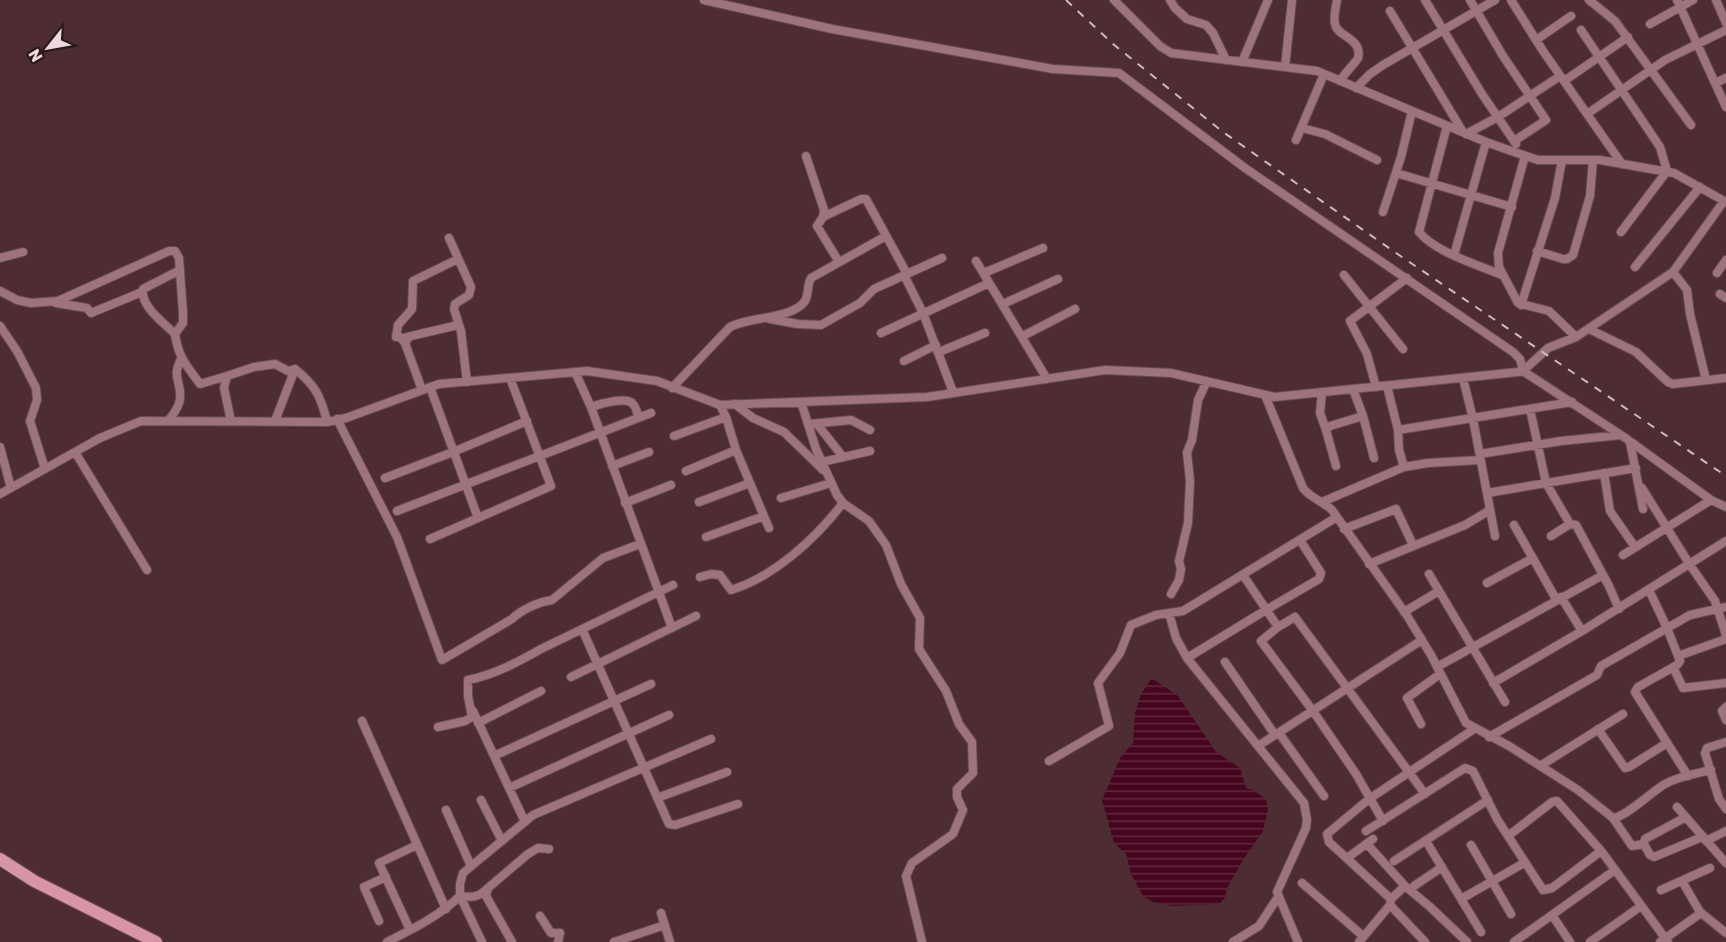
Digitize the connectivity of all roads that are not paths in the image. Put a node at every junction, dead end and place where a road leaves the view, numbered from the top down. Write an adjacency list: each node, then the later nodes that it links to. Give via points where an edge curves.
1 (704, 0): 87 (street, via 832,29 1032,65 1119,74 1245,168)
2 (1114, 0): 28 (street, via 1165,51)
3 (1170, 0): 28 (street, via 1187,19 1206,25)
4 (1268, 0): 29 (street)
5 (1292, 0): 30 (street)
6 (1337, 0): 35 (street, via 1334,23 1353,41 1358,56)
7 (1425, 0): 20 (street)
8 (1470, 0): 16 (street)
9 (1495, 0): 16 (street)
10 (1511, 0): 24 (street)
11 (1589, 0): 23 (street)
12 (1693, 0): 14 (street)
13 (1716, 0): 18 (street)
14 (1678, 4): 19 (street); 25 (street)
15 (1390, 11): 26 (street)
16 (1476, 11): 20 (street); 39 (street)
17 (1571, 16): 24 (street)
18 (1726, 23)
19 (1650, 24)
20 (1443, 30): 26 (street); 43 (street)
21 (1581, 30): 27 (street)
22 (1726, 30): 25 (street)
23 (1628, 37): 27 (street); 31 (street)
24 (1536, 40): 33 (street)
25 (1697, 44): 31 (street); 36 (street)
26 (1411, 48): 37 (street, via 1370,74); 47 (street)
27 (1599, 56): 33 (street); 38 (street)
28 (1226, 60): 29 (street)
29 (1242, 62): 30 (street)
30 (1285, 67): 32 (street)
31 (1652, 69): 38 (street); 44 (street)
32 (1324, 74): 35 (street); 46 (street)
33 (1562, 78): 39 (street); 42 (street)
34 (1726, 78): 36 (street)
35 (1340, 81): 37 (street)
36 (1715, 83): 40 (street)
37 (1356, 88): 41 (street)
38 (1622, 90): 42 (street); 57 (street, via 1660,147)
39 (1530, 96): 43 (street); 49 (street, via 1546,120)
40 (1726, 107)
41 (1412, 111): 45 (street); 58 (street)
42 (1587, 114): 56 (street)
43 (1498, 117): 47 (street); 49 (street)
44 (1691, 125)
45 (1447, 126): 47 (street); 59 (street)
46 (1302, 128): 48 (street); 53 (street, via 1325,134)
47 (1465, 134): 50 (street)
48 (1296, 140)
49 (1514, 141): 51 (street)
50 (1486, 142): 51 (street); 61 (street)
51 (1521, 155): 54 (street); 63 (street)
52 (806, 156): 65 (street)
53 (1377, 160)
54 (1562, 160): 55 (street); 70 (street, via 1555,198)
55 (1593, 160): 56 (street); 70 (street, via 1590,196 1573,255 1563,259)
56 (1622, 164): 57 (street)
57 (1667, 171): 60 (street); 66 (street)
58 (1396, 172): 59 (street); 64 (street)
59 (1431, 184): 61 (street); 72 (street, via 1419,232)
60 (1700, 187): 62 (street); 79 (street)
61 (1470, 195): 63 (street); 72 (street)
62 (1725, 202): 81 (street)
63 (1512, 207): 84 (street, via 1498,253)
64 (1383, 212)
65 (823, 217): 67 (street, via 866,199); 78 (street, via 818,228)
66 (1622, 232)
67 (886, 236): 78 (street); 85 (street)
68 (449, 238): 75 (street)
69 (1043, 248): 82 (street)
70 (1537, 251): 94 (street)
71 (23, 252): 73 (street)
72 (1454, 255): 84 (street)
73 (0, 258)
74 (942, 258): 85 (street)
75 (458, 259): 99 (street, via 471,290 455,304); 107 (street, via 413,281 412,309 398,325 396,337)
76 (1726, 260): 83 (street)
77 (976, 261): 82 (street)
78 (839, 262): 98 (street, via 811,278 800,306)
79 (1635, 267)
80 (180, 270): 91 (street); 92 (street, via 177,254 169,250); 104 (street, via 183,323)
81 (1672, 272): 101 (street); 120 (street, via 1688,290)
82 (984, 273): 89 (street)
83 (1717, 273)
84 (1502, 274): 94 (street)
85 (905, 275): 97 (street); 98 (street, via 874,289 860,303 821,325)
86 (1344, 275): 95 (street)
87 (1407, 278): 95 (street); 113 (street, via 1514,352)
88 (1058, 279): 93 (street)
89 (989, 283): 93 (street); 97 (street)
90 (0, 291): 92 (street, via 31,303)
91 (142, 292): 92 (street, via 91,313 87,308); 104 (street, via 144,301)
92 (53, 302)
93 (1003, 304): 105 (street)
94 (1521, 305): 106 (street, via 1549,311)
95 (1370, 307): 109 (street); 124 (street, via 1350,321)
96 (1075, 309): 105 (street)
97 (923, 313): 102 (street); 108 (street)
98 (769, 318): 125 (street, via 730,327)
99 (458, 325): 107 (street, via 407,340); 122 (street)
100 (0, 326): 172 (street, via 36,388 37,400 30,421)
101 (1589, 329): 106 (street); 120 (street, via 1636,352 1668,382)
102 (881, 333)
103 (985, 333): 108 (street)
104 (176, 334): 110 (street)
105 (1023, 336): 119 (street)
106 (1576, 337): 113 (street, via 1548,348)
107 (400, 338): 126 (street)
108 (938, 349): 111 (street); 128 (street)
109 (1403, 349)
110 (181, 359): 115 (street, via 200,384); 143 (street, via 175,371 180,398)
111 (904, 361)
112 (294, 369): 115 (street, via 288,371 275,364); 145 (street); 147 (street, via 312,382)
113 (1523, 371): 117 (street); 132 (street)
114 (575, 372): 116 (street); 125 (street, via 657,381); 135 (street)
115 (226, 376): 144 (street)
116 (510, 378): 122 (street); 146 (street)
117 (1462, 378): 123 (street); 142 (street)
118 (1726, 378): 120 (street)
119 (1047, 379): 121 (street, via 1105,370 1170,372); 128 (street)
120 (1706, 380)
121 (1207, 381): 130 (street); 227 (street, via 1198,400 1187,452 1188,523 1179,580)
122 (467, 382): 126 (street)
123 (1387, 386): 124 (street); 151 (street)
124 (1376, 387): 127 (street)
125 (672, 388): 134 (street)
126 (426, 389): 141 (street); 161 (street)
127 (1353, 389): 129 (street); 138 (street)
128 (953, 392): 131 (street, via 927,397)
129 (1322, 392): 130 (street, via 1275,397); 150 (street, via 1320,413)
130 (1265, 394): 189 (street, via 1305,492)
131 (801, 402): 133 (street); 148 (street)
132 (1572, 402): 136 (street); 153 (street)
133 (735, 404): 134 (street); 175 (street, via 784,432)
134 (720, 405): 140 (street)
135 (591, 407): 139 (street, via 629,401); 152 (street)
136 (1530, 409): 142 (street); 156 (street)
137 (651, 413): 139 (street)
138 (1363, 416): 150 (street); 166 (street)
139 (639, 417): 152 (street)
140 (726, 417): 154 (street); 158 (street)
141 (337, 419): 147 (street); 210 (street, via 397,537 442,660 519,613 552,600 603,558)
142 (1473, 419): 151 (street); 165 (street)
143 (168, 421): 144 (street); 160 (street, via 141,421)
144 (231, 421): 145 (street)
145 (275, 421): 147 (street)
146 (527, 421): 161 (street); 163 (street)
147 (327, 422)
148 (813, 424): 149 (street, via 851,420); 164 (street); 167 (street)
149 (870, 430)
150 (1326, 430): 169 (street)
151 (1398, 430): 170 (street)
152 (599, 431): 163 (street); 168 (street)
153 (1622, 435): 155 (street); 156 (street)
154 (674, 436)
155 (1630, 442): 171 (street); 187 (street)
156 (1539, 444): 165 (street); 179 (street)
157 (0, 447): 183 (street)
158 (736, 450): 173 (street); 177 (street)
159 (870, 451): 164 (street)
160 (75, 452): 172 (street); 217 (street)
161 (453, 452): 176 (street); 181 (street)
162 (649, 452): 168 (street)
163 (539, 455): 181 (street); 197 (street, via 551,486)
164 (843, 457): 167 (street)
165 (1480, 457): 170 (street); 184 (street)
166 (1374, 458)
167 (822, 462): 175 (street)
168 (612, 466): 190 (street)
169 (1336, 466)
170 (1404, 466): 189 (street)
171 (1636, 468): 174 (street); 180 (street)
172 (45, 469): 183 (street)
173 (686, 471)
174 (1604, 473): 179 (street); 212 (street, via 1610,511)
175 (827, 474): 178 (street)
176 (385, 478)
177 (750, 483): 188 (street); 196 (street)
178 (831, 483): 186 (street); 191 (street)
179 (1546, 483): 184 (street); 199 (street)
180 (1639, 483): 193 (street); 202 (street)
181 (466, 484): 195 (street); 197 (street)
182 (671, 485): 190 (street)
183 (11, 488): 185 (street)
184 (1487, 493): 194 (street)
185 (0, 494)
186 (781, 498)
187 (1711, 500): 192 (street); 202 (street)
188 (699, 502)
189 (1322, 502): 198 (street)
190 (625, 503): 210 (street)
191 (843, 503): 221 (street, via 817,535 761,577 731,590 720,575); 351 (street, via 869,521 886,544 899,581 920,618 919,649 946,691 958,724 973,746 973,773 957,789 963,810 956,830 912,863 906,876)
192 (1726, 507)
193 (1643, 509)
194 (1490, 510): 204 (street); 211 (street, via 1465,525)
195 (396, 511)
196 (764, 516): 201 (street); 206 (street)
197 (478, 518): 207 (street)
198 (1337, 518): 203 (street); 208 (street)
199 (1570, 524): 205 (street); 220 (street, via 1578,528)
200 (1514, 525): 214 (street)
201 (769, 528)
202 (1666, 528): 212 (street); 216 (street)
203 (1344, 529): 211 (street, via 1396,509); 215 (street)
204 (1495, 536)
205 (1551, 536)
206 (706, 537)
207 (430, 539)
208 (1300, 540): 219 (street); 231 (street, via 1322,577)
209 (1726, 541): 216 (street)
210 (640, 544): 226 (street)
211 (1413, 545): 215 (street)
212 (1635, 547): 213 (street)
213 (1623, 555)
214 (1533, 558): 222 (street); 228 (street)
215 (1369, 564): 232 (street)
216 (1689, 564): 224 (street); 229 (street)
217 (147, 570)
218 (1430, 574): 225 (street)
219 (1243, 575): 231 (street); 233 (street, via 1180,613)
220 (1603, 575): 228 (street); 230 (street)
221 (700, 577)
222 (1487, 583)
223 (673, 585): 226 (street)
224 (1649, 590): 230 (street); 237 (street)
225 (1439, 591): 232 (street); 242 (street)
226 (658, 592): 236 (street); 238 (street)
227 (1171, 594)
228 (1559, 598): 239 (street); 242 (street)
229 (1722, 607): 237 (street, via 1696,612); 240 (street)
230 (1619, 609): 239 (street)
231 (1266, 610): 235 (street); 244 (street)
232 (1404, 612): 241 (street)
233 (1169, 613): 244 (street); 277 (street, via 1131,625 1120,653 1098,683 1109,726)
234 (696, 616): 236 (street)
235 (1278, 627): 253 (street, via 1295,617); 259 (street, via 1261,641)
236 (672, 628): 246 (street)
237 (1667, 628): 243 (street); 271 (street, via 1600,666 1597,675)
238 (582, 629): 246 (street); 255 (street, via 531,656 468,680)
239 (1582, 631): 250 (street)
240 (1726, 637): 243 (street)
241 (1422, 640): 248 (street); 253 (street)
242 (1471, 647): 248 (street); 250 (street)
243 (1678, 656): 247 (street, via 1679,663)
244 (1187, 658): 275 (street)
245 (1225, 662): 270 (street)
246 (598, 665): 249 (street); 256 (street)
247 (1673, 667): 251 (street, via 1683,688); 274 (street, via 1635,692)
248 (1439, 671): 265 (street, via 1407,698); 267 (street, via 1462,717)
249 (571, 677)
250 (1493, 683): 257 (street)
251 (1726, 683)
252 (651, 684): 256 (street)
253 (1346, 688): 259 (street); 282 (street)
254 (542, 691): 264 (street)
255 (468, 696): 264 (street); 266 (street, via 472,717)
256 (615, 700): 269 (street); 276 (street)
257 (1505, 702)
258 (1726, 707): 262 (street, via 1722,711)
259 (1313, 711): 270 (street); 288 (street)
260 (1623, 714): 268 (street)
261 (669, 715): 269 (street)
262 (1726, 720)
263 (362, 721): 306 (street)
264 (478, 723): 276 (street)
265 (1421, 724)
266 (438, 727)
267 (1474, 729): 271 (street); 282 (street)
268 (1598, 729): 274 (street, via 1625,768); 278 (street)
269 (629, 733): 279 (street); 284 (street)
270 (1277, 734): 275 (street); 286 (street)
271 (1489, 737): 278 (street)
272 (711, 739): 279 (street)
273 (1726, 742): 280 (street, via 1705,750)
274 (1667, 743): 283 (street)
275 (1258, 746): 327 (street, via 1299,794 1307,812 1306,828 1278,888)
276 (494, 756): 284 (street)
277 (1049, 761)
278 (1540, 766): 295 (street)
279 (644, 767): 287 (street); 298 (street)
280 (1711, 770): 283 (street); 293 (street)
281 (727, 772): 287 (street)
282 (1409, 774): 285 (street); 288 (street)
283 (1688, 776): 295 (street, via 1664,784)
284 (509, 788): 298 (street)
285 (1425, 794): 290 (street, via 1465,768 1473,771); 297 (street)
286 (1324, 796)
287 (657, 798): 291 (street, via 671,825)
288 (1370, 799): 297 (street); 310 (street, via 1327,834 1329,842)
289 (481, 800): 304 (street)
290 (1488, 801): 301 (street); 303 (street)
291 (738, 804)
292 (1677, 807): 296 (street)
293 (1726, 809)
294 (446, 810): 315 (street)
295 (1613, 818): 305 (street, via 1632,846)
296 (1686, 818): 302 (street); 305 (street, via 1647,838)
297 (1383, 821): 299 (street)
298 (525, 822): 304 (street)
299 (1366, 831)
300 (1726, 831): 302 (street)
301 (1508, 836): 309 (street, via 1557,801); 313 (street)
302 (1704, 839): 305 (street, via 1654,857); 314 (street)
303 (1426, 840): 312 (street); 316 (street)
304 (502, 841): 315 (street)
305 (1644, 844)
306 (417, 845): 319 (street, via 380,862); 331 (street)
307 (1471, 845): 320 (street)
308 (549, 849): 324 (street, via 538,848 528,854)
309 (1601, 851): 313 (street, via 1548,890 1539,887); 318 (street)
310 (1347, 858): 323 (street, via 1370,841); 329 (street)
311 (0, 859): 344 (street, via 34,881)
312 (1394, 861)
313 (1524, 863): 320 (street)
314 (1726, 863)
315 (471, 866): 326 (street, via 463,873)
316 (1442, 867): 323 (street); 328 (street)
317 (1710, 868): 321 (street)
318 (1615, 870): 330 (street); 335 (street)
319 (386, 877): 337 (street, via 364,887); 339 (street)
320 (1493, 881): 328 (street); 334 (street)
321 (1682, 881): 325 (street); 333 (street)
322 (1302, 882): 342 (street)
323 (1409, 886): 329 (street); 355 (street)
324 (488, 888): 326 (street, via 472,898); 347 (street, via 486,896)
325 (1661, 890)
326 (460, 897): 331 (street); 346 (street)
327 (1278, 897): 352 (street, via 1258,926); 353 (street)
328 (1461, 899): 340 (street)
329 (1390, 902): 342 (street); 354 (street)
330 (1641, 906): 343 (street); 358 (street)
331 (446, 909): 339 (street)
332 (661, 913): 338 (street)
333 (1701, 913): 341 (street); 343 (street)
334 (1511, 914)
335 (1552, 915): 356 (street); 357 (street)
336 (540, 916): 348 (street, via 550,933 560,933)
337 (380, 921)
338 (665, 926): 349 (street); 350 (street)
339 (410, 930): 345 (street)
340 (1481, 932)
341 (1726, 933)
342 (1361, 939)
343 (1664, 941)
344 (156, 942)
345 (387, 942)
346 (482, 942)
347 (512, 942)
348 (558, 942)
349 (614, 942)
350 (670, 942)
351 (922, 942)
352 (1233, 942)
353 (1299, 942)
354 (1425, 942)
355 (1467, 942)
356 (1514, 942)
357 (1570, 942)
358 (1590, 942)

